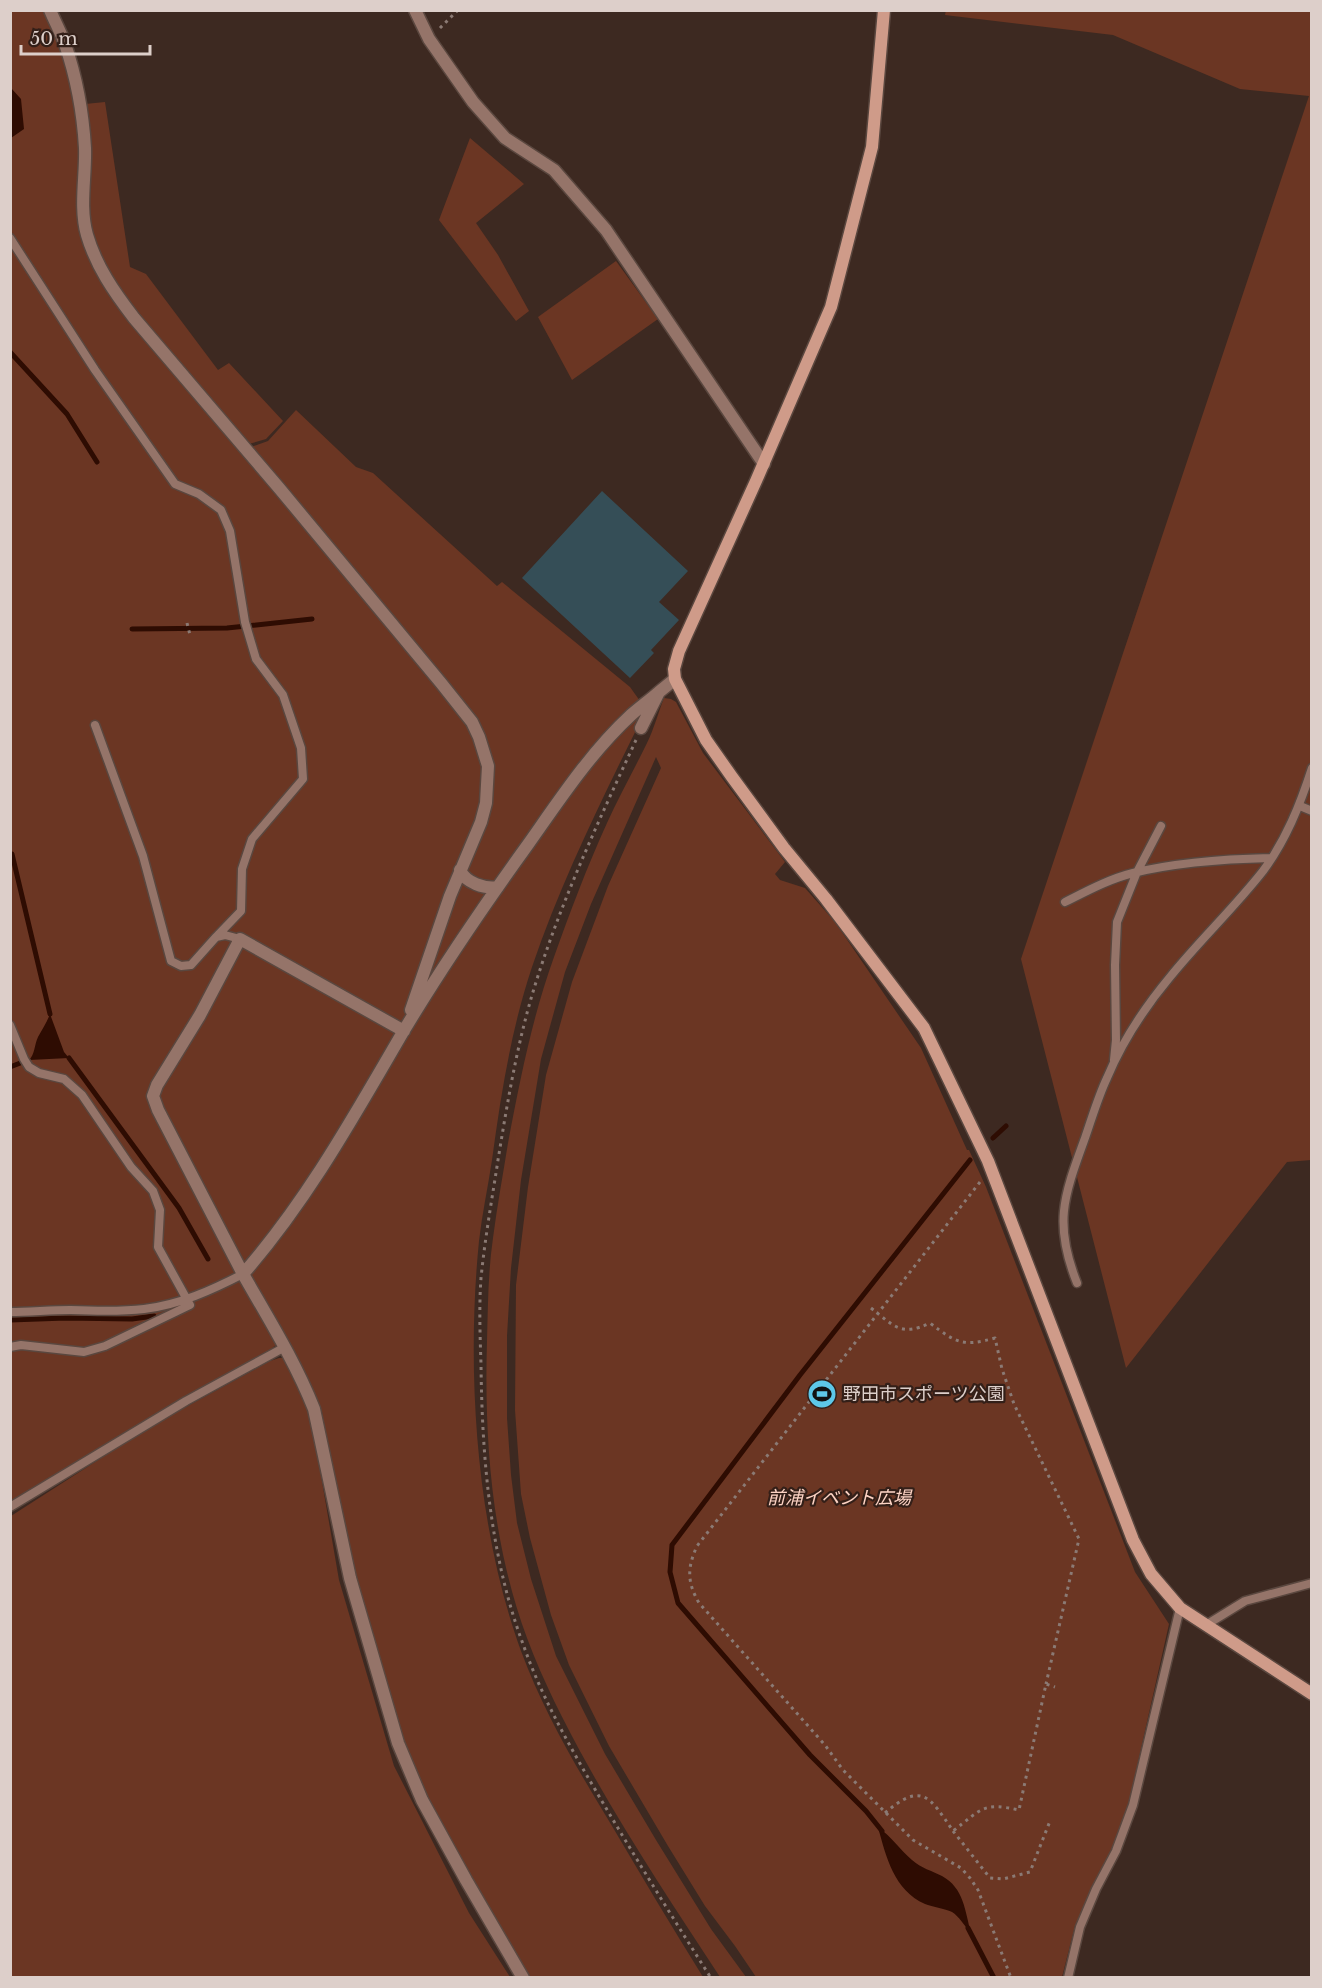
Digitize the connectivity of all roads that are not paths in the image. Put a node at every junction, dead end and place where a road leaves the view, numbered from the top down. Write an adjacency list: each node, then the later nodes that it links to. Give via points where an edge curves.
1 (50, 10): 15 (street, via 65,44 81,111 86,232 113,291 476,730 488,766 486,803)
2 (415, 10): 5 (street, via 429,39 473,102 505,138 554,170 606,230)
3 (884, 10): 5 (street, via 872,147 831,307)
4 (10, 238): 19 (lane, via 175,484 199,494 221,510 231,531 245,622 256,658 283,694 301,748 303,779 252,839 242,869 241,911)
5 (764, 464): 6 (street, via 679,651)
6 (675, 679): 7 (street); 32 (street, via 706,740 732,777 924,1028 990,1168 1133,1540 1151,1574)
7 (659, 692): 9 (street); 17 (street, via 631,715 587,763)
8 (95, 725): 19 (lane, via 143,856 171,961 191,965)
9 (641, 728)
10 (1311, 768): 11 (lane)
11 (1300, 806): 12 (lane); 14 (lane)
12 (1311, 811)
13 (1161, 826): 16 (lane)
14 (1270, 858): 16 (lane, via 1199,862); 23 (lane, via 1169,979)
15 (460, 870): 17 (street, via 466,880 485,887); 22 (street)
16 (1137, 872): 18 (lane); 23 (lane, via 1115,937)
17 (498, 886): 22 (street)
18 (1065, 902)
19 (216, 937): 20 (lane)
20 (240, 939): 22 (street); 24 (street, via 153,1096)
21 (10, 1025): 26 (lane, via 26,1063 39,1073 64,1079 82,1095 131,1167 153,1191 160,1210 158,1247)
22 (404, 1031): 24 (street, via 317,1177)
23 (1113, 1066): 25 (lane, via 1068,1184 1063,1211 1064,1239)
24 (243, 1274): 26 (lane); 29 (street)
25 (1077, 1283)
26 (187, 1298): 27 (lane, via 144,1309); 28 (lane, via 190,1305 105,1346 84,1352)
27 (10, 1312)
28 (10, 1347)
29 (285, 1347): 30 (lane, via 186,1401); 35 (street, via 314,1408 350,1578 398,1743 422,1800)
30 (10, 1507)
31 (1311, 1583): 33 (lane, via 1245,1601)
32 (1180, 1608): 33 (street); 36 (lane, via 1133,1805 1080,1927)
33 (1206, 1625): 34 (street)
34 (1311, 1694)
35 (523, 1977)
36 (1068, 1977)

